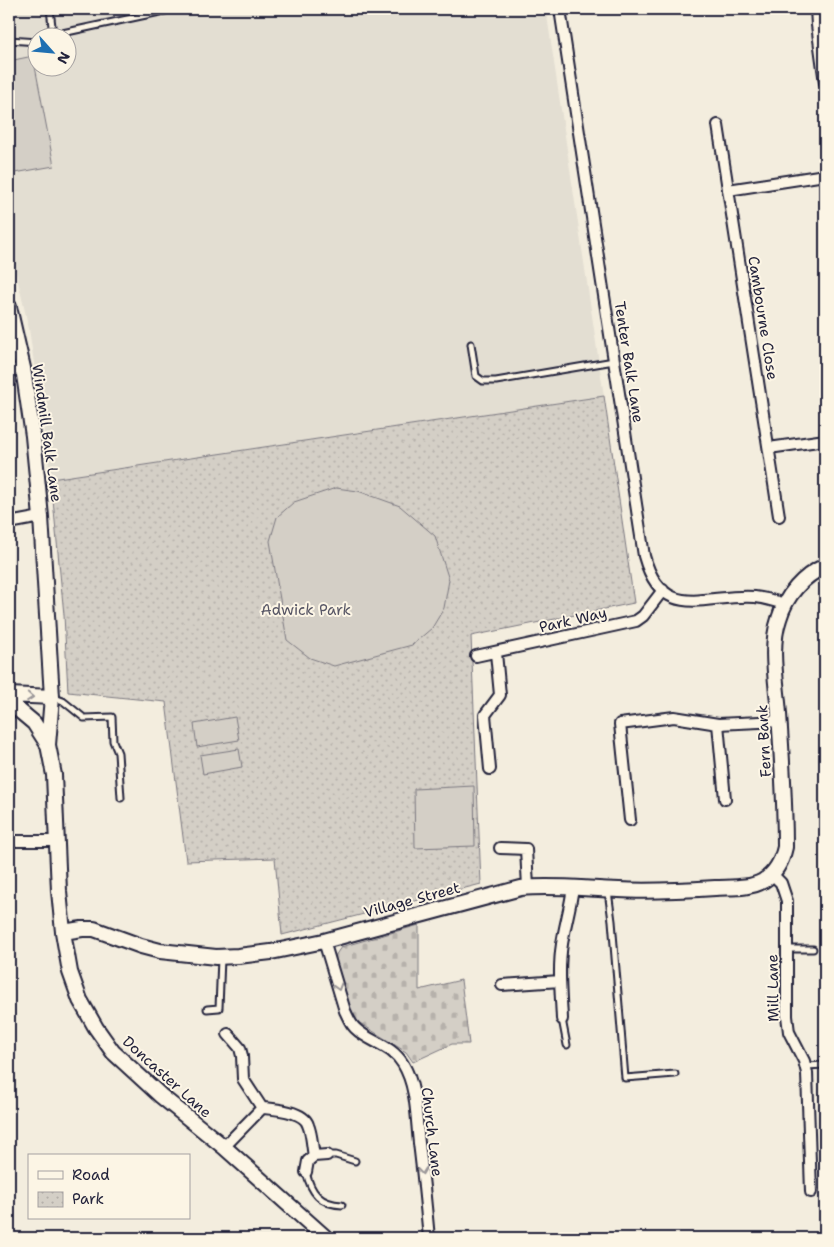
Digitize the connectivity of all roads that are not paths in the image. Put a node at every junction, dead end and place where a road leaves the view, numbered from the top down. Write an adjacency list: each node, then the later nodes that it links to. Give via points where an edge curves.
1 (50, 9): 5 (lane)
2 (174, 9): 6 (lane)
3 (560, 9): 16 (street, Tenter Balk Lane)
4 (816, 9): 9 (street)
5 (51, 28)
6 (78, 30)
7 (9, 40): 8 (lane)
8 (28, 41)
9 (823, 59): 10 (street)
10 (825, 84)
11 (718, 125): 13 (street, Cambourne Close)
12 (825, 175): 13 (street)
13 (728, 190): 19 (street, Cambourne Close)
14 (9, 307): 17 (street, Windmill Balk Lane)
15 (471, 344): 16 (lane, via 476,376 483,381)
16 (614, 360): 24 (street, Tenter Balk Lane, via 644,556 648,572)
17 (16, 369): 21 (street, Windmill Balk Lane, via 33,436)
18 (825, 440): 19 (street)
19 (769, 448): 20 (street, Cambourne Close)
20 (779, 516)
21 (42, 518): 22 (street); 29 (street, Windmill Balk Lane)
22 (9, 523)
23 (825, 566): 25 (street, Fern Bank, via 805,579)
24 (662, 590): 25 (street, Tenter Balk Lane, via 685,601 754,597); 26 (street, Park Way, via 644,616 636,621)
25 (785, 604): 31 (street, Fern Bank, via 774,639)
26 (496, 652): 27 (street, Park Way); 34 (street, via 500,695 484,715)
27 (476, 656)
28 (9, 695): 29 (street, one-way to 29)
29 (52, 697): 33 (street, Windmill Balk Lane); 35 (lane, via 63,701 84,718 112,717)
30 (9, 702): 33 (street, Doncaster Lane, via 34,723)
31 (780, 721): 32 (street); 41 (street, Fern Bank, via 785,847 782,859)
32 (718, 724): 36 (street); 37 (street, via 674,717 620,724)
33 (48, 744): 39 (street, Doncaster Lane, via 54,776)
34 (490, 768)
35 (121, 798)
36 (725, 799)
37 (630, 820)
38 (9, 841): 39 (street)
39 (58, 841): 45 (street, Doncaster Lane)
40 (500, 848): 43 (street, via 526,848)
41 (772, 874): 44 (street, Village Street, via 759,883 732,887); 47 (street, Mill Lane, via 784,889 787,901)
42 (573, 886): 43 (street, Village Street); 44 (street, Village Street); 50 (street, via 562,944)
43 (528, 887): 46 (street, Village Street)
44 (608, 889): 58 (lane, via 625,1078)
45 (63, 932): 49 (street, Village Street, via 94,929 160,952); 60 (street, Doncaster Lane, via 70,972 80,1000 113,1052)
46 (324, 941): 49 (street, Village Street, via 271,952); 68 (street, Church Lane, one-way to 68, via 350,1021 360,1032 389,1048 408,1075 414,1100)
47 (787, 949): 48 (lane); 57 (street, Mill Lane, via 786,1016 789,1032)
48 (813, 949)
49 (221, 957): 52 (lane, via 219,1008)
50 (560, 980): 51 (street); 53 (street)
51 (502, 984)
52 (207, 1009)
53 (562, 1019): 55 (lane)
54 (228, 1034): 59 (street, via 240,1048 243,1079)
55 (567, 1045)
56 (825, 1065): 57 (lane)
57 (805, 1066): 65 (street, Mill Lane)
58 (675, 1074)
59 (262, 1108): 60 (street); 62 (street, via 304,1118)
60 (224, 1147): 67 (street, Doncaster Lane)
61 (327, 1155): 62 (street); 63 (lane)
62 (314, 1156): 64 (street, via 308,1161)
63 (355, 1161)
64 (306, 1172): 66 (lane, via 311,1188 320,1198)
65 (811, 1192)
66 (342, 1204)
67 (326, 1238)
68 (430, 1238)

